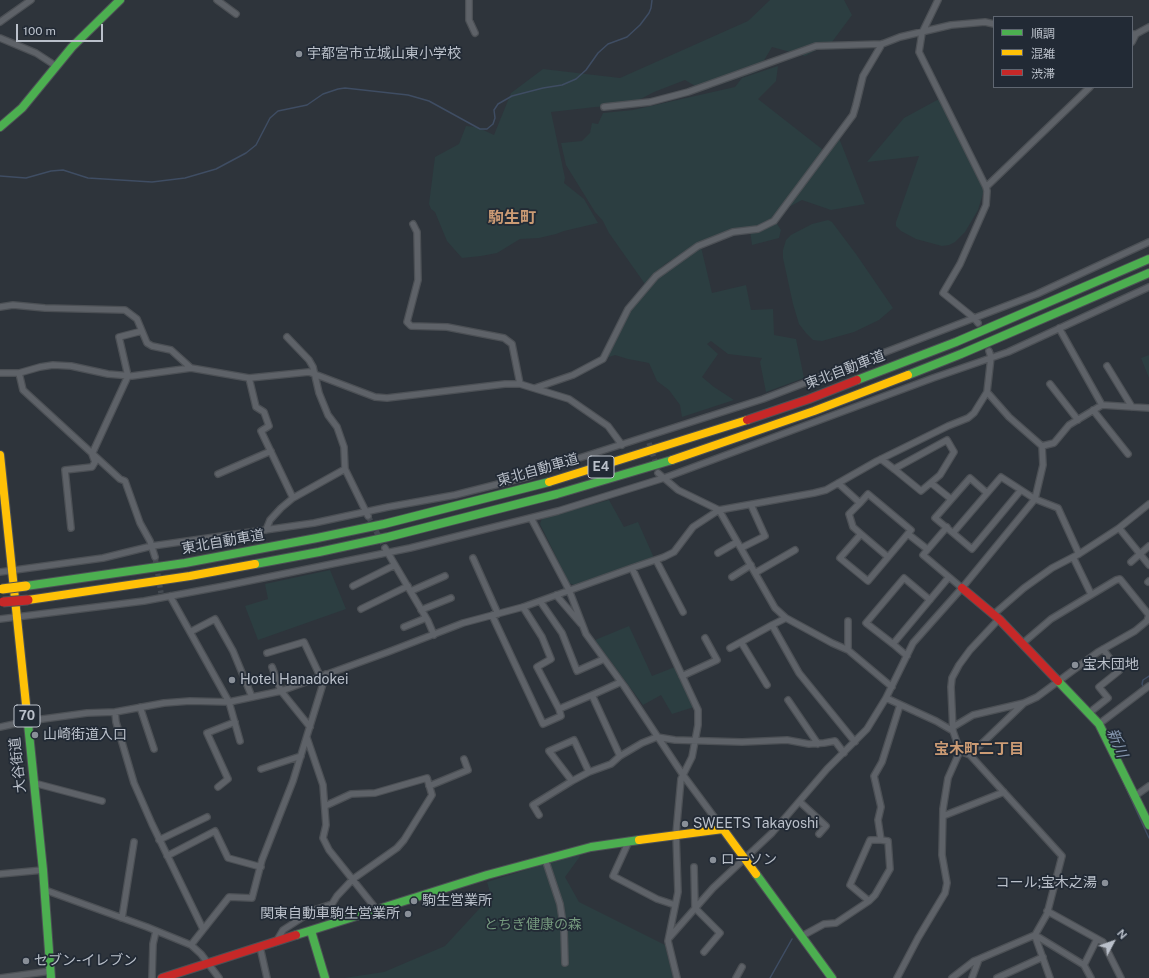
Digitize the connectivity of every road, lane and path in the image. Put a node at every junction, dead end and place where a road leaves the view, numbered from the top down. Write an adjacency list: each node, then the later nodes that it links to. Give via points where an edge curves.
1 (31, 0): 7 (street)
2 (120, 0): 15 (main road)
3 (217, 0): 6 (street)
4 (469, 0): 10 (street, via 469,20)
5 (938, 0): 11 (street)
6 (236, 14)
7 (0, 22)
8 (993, 24): 11 (street, via 985,22 951,25)
9 (1149, 27): 12 (street)
10 (475, 33)
11 (922, 33): 14 (street); 19 (street, via 919,52)
12 (1134, 34)
13 (0, 38): 15 (street, via 36,53)
14 (882, 44): 17 (street, via 816,46 688,92 650,102); 42 (street, via 863,76 853,115 774,221 758,230 733,232 698,246 656,276 628,308 603,359 573,375)
15 (56, 66): 18 (main road, via 22,108)
16 (1089, 88): 19 (street)
17 (604, 107)
18 (0, 127)
19 (986, 187): 26 (street, via 986,205 960,264 943,293)
20 (413, 224): 40 (street, via 417,232 418,280 407,322 411,326 447,327 504,338 512,344)
21 (1149, 242): 26 (street, via 1038,294)
22 (1149, 259): 111 (main road, 東北自動車道 / E4, bridge, via 956,342 809,399 709,434 553,481 384,524 317,538 171,565)
23 (1149, 273): 119 (main road, 東北自動車道 / E4, bridge, via 961,354 822,409 658,464 558,494 395,536 319,552 190,576)
24 (1149, 287): 28 (street)
25 (0, 307): 29 (street, via 13,305 125,310 137,319)
26 (974, 318): 27 (street); 49 (street, via 763,399)
27 (978, 323)
28 (1060, 328): 32 (street); 44 (street)
29 (142, 331): 34 (street, via 147,343 171,350); 38 (street, via 119,337)
30 (287, 337): 37 (street, via 309,360)
31 (989, 350): 32 (street)
32 (991, 357): 43 (street); 62 (street)
33 (1107, 366): 45 (street)
34 (191, 368): 38 (street); 39 (street)
35 (0, 373): 36 (street)
36 (19, 373): 38 (street, via 53,365); 54 (street, via 23,390)
37 (314, 374): 39 (street, via 309,372); 40 (street, via 375,397 387,398); 58 (street, via 319,393 337,427 344,447)
38 (128, 376): 54 (street)
39 (249, 378): 53 (street, via 256,408 264,412 269,426 262,431)
40 (520, 384): 42 (street)
41 (1050, 384): 48 (street)
42 (535, 388): 51 (street, via 569,399 595,416 608,426)
43 (986, 392): 52 (street, via 1009,417); 57 (street, via 974,414 968,418)
44 (1102, 405): 45 (street); 47 (street)
45 (1132, 407): 46 (street)
46 (1149, 409)
47 (1093, 410): 48 (street); 55 (street)
48 (1078, 420): 52 (street, via 1069,425 1054,443)
49 (647, 437): 50 (street); 51 (street)
50 (649, 444)
51 (622, 445): 74 (street, via 522,478)
52 (1042, 446): 69 (street, via 1043,465)
53 (271, 451): 61 (street); 67 (street)
54 (92, 454): 76 (street, via 95,462 92,466 65,470); 84 (street, via 125,481 140,523)
55 (1128, 454)
56 (0, 456): 102 (main road, 大谷街道 / 70)
57 (881, 459): 59 (street); 63 (street)
58 (345, 469): 67 (street); 74 (street)
59 (894, 469): 64 (street, via 921,491); 64 (street, via 947,440 954,452 940,475)
60 (658, 473): 62 (street)
61 (218, 474)
62 (664, 478): 73 (street, via 678,490); 75 (street)
63 (838, 483): 70 (street); 72 (street, via 826,490)
64 (931, 483): 68 (street)
65 (1021, 490): 66 (street, via 1001,477); 69 (street); 80 (street, via 972,550)
66 (987, 493): 68 (street, via 970,478); 80 (street)
67 (294, 498): 79 (street, via 270,520)
68 (951, 499): 77 (street, via 935,518)
69 (1035, 499): 92 (street, via 1058,508); 110 (street)
70 (860, 503): 81 (street, via 849,514 853,527); 82 (street, via 868,494 911,530)
71 (1149, 504): 78 (street)
72 (751, 505): 73 (street); 86 (street, via 765,536)
73 (719, 510): 83 (street); 96 (street, via 694,527 674,552)
74 (367, 514): 79 (street)
75 (531, 518): 88 (street); 112 (street)
76 (71, 528)
77 (947, 528): 80 (street); 87 (street)
78 (1119, 528): 91 (street); 92 (street)
79 (266, 530): 84 (street)
80 (953, 533)
81 (861, 534): 94 (street); 94 (street, via 840,558 868,581)
82 (908, 534): 87 (street); 94 (street)
83 (737, 542): 86 (street); 90 (street)
84 (152, 546): 93 (street); 102 (street, via 103,558)
85 (1149, 546): 91 (street)
86 (740, 548): 99 (street)
87 (927, 549): 107 (street, via 923,555)
88 (386, 550): 98 (street); 115 (street)
89 (795, 550): 104 (street)
90 (718, 553)
91 (1140, 554): 97 (street); 100 (street)
92 (1076, 556): 113 (street); 126 (street, via 1052,568 1024,588)
93 (155, 557)
94 (888, 557)
95 (473, 558): 124 (street)
96 (656, 560): 101 (street); 123 (street)
97 (1131, 562)
98 (395, 564): 108 (street); 109 (street)
99 (751, 565): 104 (street); 106 (street)
100 (1149, 565)
101 (632, 568): 112 (street); 149 (street)
102 (12, 571): 103 (street); 125 (main road, 大谷街道 / 70)
103 (0, 572)
104 (755, 573): 128 (street, via 776,608)
105 (445, 576): 109 (street)
106 (732, 577)
107 (949, 577): 110 (street); 117 (street)
108 (353, 586)
109 (409, 588): 121 (street); 122 (street)
110 (962, 588): 126 (main road); 145 (street, via 913,643)
111 (1, 589)
112 (569, 590): 114 (street); 134 (street)
113 (1091, 594): 130 (street, via 1120,579 1149,614); 139 (street, via 1051,619)
114 (556, 595): 118 (street); 134 (street)
115 (170, 596): 125 (street, via 162,595 144,601); 135 (street)
116 (451, 598): 122 (street)
117 (930, 600): 140 (street); 140 (street, via 904,578 866,623)
118 (540, 601): 120 (street); 146 (street, via 562,633 577,671)
119 (1, 602)
120 (523, 607): 124 (street); 164 (street, via 542,637 551,659 537,667)
121 (361, 609)
122 (421, 610): 127 (street)
123 (684, 612)
124 (495, 615): 136 (street); 164 (street, via 544,724 561,716)
125 (17, 617): 129 (street); 167 (main road, 大谷街道 / 70)
126 (996, 617): 139 (main road); 172 (street, via 952,678)
127 (426, 618): 133 (street); 136 (street)
128 (786, 618): 132 (street); 143 (street)
129 (0, 619)
130 (1148, 620): 142 (street, via 1135,631)
131 (848, 621): 143 (street)
132 (772, 625): 138 (street); 177 (street, via 800,673)
133 (404, 627)
134 (583, 628): 146 (street)
135 (190, 632): 157 (street, via 215,619 233,651); 160 (street)
136 (434, 634): 148 (street)
137 (705, 638): 149 (street, via 717,660)
138 (741, 642): 141 (street); 152 (street)
139 (1023, 643): 150 (main road)
140 (893, 644): 145 (street)
141 (730, 648)
142 (1103, 649): 150 (street); 166 (street, via 1119,671 1098,686 1108,698)
143 (848, 650): 154 (street)
144 (267, 653): 148 (street, via 304,642)
145 (907, 656): 154 (street)
146 (604, 659): 151 (street)
147 (272, 667): 155 (street)
148 (323, 675): 155 (street); 171 (street)
149 (682, 676): 175 (street, via 698,710)
150 (1059, 681): 161 (street); 166 (main road)
151 (621, 682): 156 (street); 173 (street)
152 (767, 685)
153 (1149, 686): 169 (street)
154 (892, 687): 158 (street)
155 (281, 691): 157 (street); 171 (street)
156 (592, 695): 164 (street); 184 (street)
157 (252, 697): 160 (street)
158 (886, 698): 162 (street); 177 (street, via 867,729)
159 (788, 700): 178 (street)
160 (230, 702): 163 (street, via 190,701); 168 (street)
161 (1024, 703): 172 (street, via 973,715); 182 (street)
162 (900, 705): 172 (street); 207 (street, via 882,762 874,776 881,807 878,820)
163 (140, 708): 165 (street); 179 (street)
164 (559, 709)
165 (115, 712): 167 (street); 206 (street, via 134,783)
166 (1089, 713): 169 (main road)
167 (28, 721): 170 (street); 190 (main road, 大谷街道 / 70)
168 (235, 722): 176 (street); 193 (street, via 207,733 228,779)
169 (1100, 724): 195 (main road)
170 (0, 727)
171 (310, 727): 174 (street)
172 (953, 729): 180 (street)
173 (657, 737): 175 (street); 184 (street); 188 (street)
174 (307, 738): 183 (street); 198 (street, via 323,785)
175 (696, 740): 178 (street, via 787,740); 188 (street, via 692,757)
176 (240, 741)
177 (855, 742): 181 (street)
178 (818, 744): 181 (street, via 835,741)
179 (154, 749)
180 (960, 750): 182 (street); 200 (street, via 948,778)
181 (844, 753): 197 (street)
182 (970, 755): 194 (street)
183 (301, 756): 186 (street); 213 (street)
184 (620, 756): 187 (street, via 611,764)
185 (464, 759): 191 (street, via 468,770)
186 (261, 769)
187 (589, 772): 189 (street); 189 (street, via 574,740 549,751)
188 (683, 775): 203 (street); 204 (street)
189 (572, 781): 199 (street, via 533,804)
190 (34, 783): 196 (street); 215 (main road, 大谷街道 / 70)
191 (429, 786): 198 (street, via 427,778 375,793 351,794); 217 (street, via 432,795 404,840)
192 (1149, 786): 195 (street)
193 (218, 787)
194 (1004, 792): 200 (street); 223 (street, via 1062,856)
195 (1135, 796): 202 (main road)
196 (102, 801)
197 (800, 802): 205 (street, via 826,826); 211 (street)
198 (325, 806): 217 (street, via 326,825 323,838 329,850)
199 (539, 815)
200 (943, 816): 252 (street, via 942,855 945,893)
201 (206, 817): 206 (street)
202 (1149, 825)
203 (723, 829): 204 (main road); 211 (main road)
204 (676, 834): 208 (main road); 220 (street, via 678,892)
205 (819, 834)
206 (159, 840): 210 (street)
207 (881, 840): 219 (street, via 888,841 890,869); 219 (street, via 870,840 850,885)
208 (629, 841): 212 (main road, via 591,847); 220 (street, via 613,876 657,899)
209 (134, 842): 224 (street)
210 (167, 856): 213 (street, via 215,831 228,858); 225 (street)
211 (746, 858): 221 (street); 229 (main road)
212 (545, 859): 222 (main road); 238 (street, via 560,904)
213 (261, 867): 225 (street, via 252,898 229,897)
214 (694, 867): 221 (street)
215 (43, 870): 216 (street); 218 (main road, 大谷街道 / 70)
216 (0, 874)
217 (353, 880): 222 (street); 232 (street, via 332,904 314,910 282,930)
218 (45, 890): 224 (street); 242 (main road, 大谷街道 / 70)
219 (869, 901): 229 (street, via 836,923 824,924)
220 (675, 905): 230 (street)
221 (695, 908): 230 (street); 235 (street, via 720,933)
222 (377, 910): 227 (main road)
223 (1047, 911): 228 (street); 231 (street)
224 (122, 918): 226 (street)
225 (204, 929): 233 (street)
226 (156, 931): 233 (street); 244 (street)
227 (312, 931): 232 (main road); 248 (main road)
228 (1035, 935): 236 (street); 237 (street); 240 (street)
229 (802, 936): 251 (main road)
230 (669, 938): 249 (street)
231 (1096, 939): 240 (street); 258 (street, via 1103,942)
232 (276, 942): 234 (main road)
233 (191, 945): 239 (street)
234 (260, 947): 239 (main road); 247 (street)
235 (704, 952)
236 (1043, 957): 255 (street); 256 (street)
237 (979, 959): 253 (street); 254 (street)
238 (565, 963)
239 (208, 964): 245 (main road); 246 (street)
240 (1084, 965): 257 (street)
241 (742, 967): 250 (street)
242 (51, 974): 243 (street)
243 (0, 978)
244 (152, 978)
245 (162, 978)
246 (219, 978)
247 (267, 978)
248 (325, 978)
249 (677, 978)
250 (736, 978)
251 (832, 978)
252 (897, 978)
253 (952, 978)
254 (972, 978)
255 (997, 978)
256 (1050, 978)
257 (1091, 978)
258 (1120, 978)

